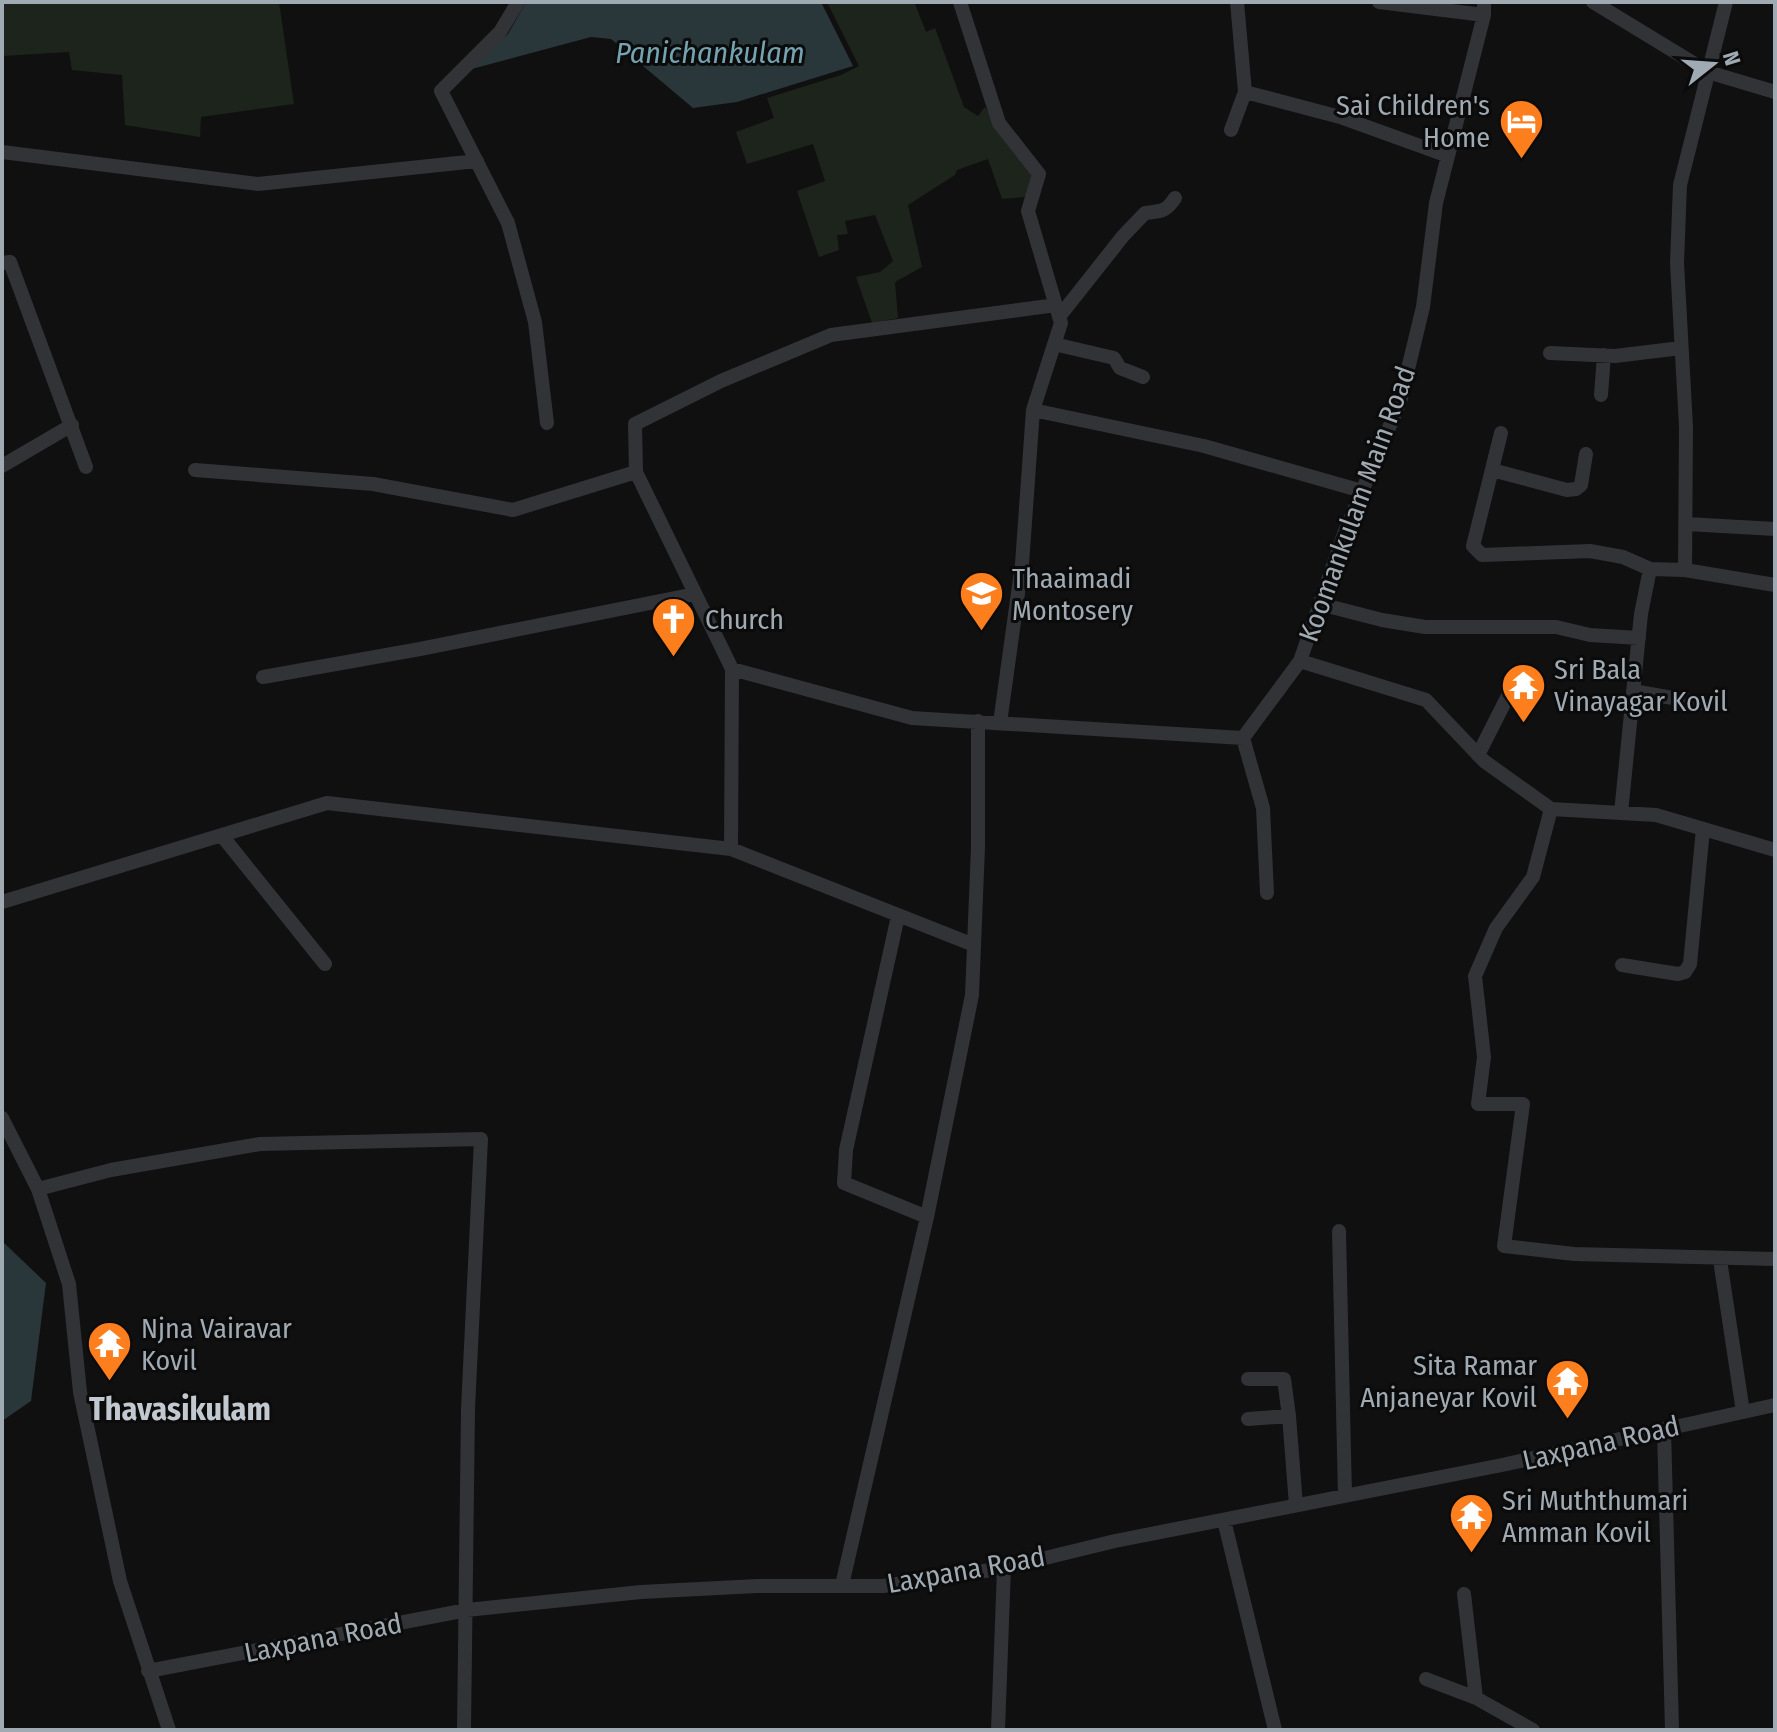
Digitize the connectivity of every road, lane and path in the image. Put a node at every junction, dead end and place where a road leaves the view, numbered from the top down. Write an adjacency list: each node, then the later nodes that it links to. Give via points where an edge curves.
1 (518, 2): 14 (street, via 500,32 441,91)
2 (960, 2): 17 (street, via 999,123 1039,174 1028,211)
3 (1237, 2): 9 (street)
4 (1379, 2): 7 (street)
5 (1593, 2): 8 (street)
6 (1726, 2): 8 (street)
7 (1484, 8): 13 (street, Koomankulam Main Road)
8 (1708, 72): 10 (street); 19 (street, via 1680,185)
9 (1245, 92): 11 (street); 13 (street, via 1340,117)
10 (1775, 92)
11 (1231, 130)
12 (2, 152): 14 (street, via 258,184)
13 (1448, 156): 34 (street, Koomankulam Main Road, via 1436,203 1423,307 1400,402)
14 (477, 161): 25 (street, via 508,223 535,322)
15 (1175, 198): 17 (street, via 1167,210 1145,213)
16 (2, 263): 26 (street, via 10,262)
17 (1058, 311): 18 (street, via 1061,323); 33 (street, via 831,335 635,424)
18 (1054, 344): 22 (street, via 1114,358 1120,368); 24 (street)
19 (1681, 348): 21 (street); 35 (street)
20 (1550, 353): 21 (street)
21 (1604, 355): 23 (street)
22 (1143, 377)
23 (1601, 395)
24 (1033, 410): 34 (street, via 1204,446); 50 (street, via 1022,564)
25 (547, 423)
26 (72, 425): 29 (street); 30 (street)
27 (1501, 433): 32 (street)
28 (1586, 454): 32 (street, via 1576,489)
29 (2, 466)
30 (86, 467)
31 (195, 470): 33 (street, via 373,484 513,510)
32 (1492, 470): 37 (street, via 1473,546 1476,552 1590,551)
33 (636, 472): 40 (street)
34 (1362, 491): 41 (street, Koomankulam Main Road)
35 (1687, 524): 36 (street); 38 (street)
36 (1775, 529)
37 (1650, 569): 38 (street); 42 (street)
38 (1685, 570): 39 (street)
39 (1775, 585)
40 (695, 594): 44 (street); 46 (street)
41 (1320, 604): 42 (street, via 1425,627 1556,627); 43 (street, Koomankulam Main Road)
42 (1639, 638): 47 (street)
43 (1300, 661): 51 (street); 52 (street, Koomankulam Main Road, via 1426,700)
44 (732, 669): 49 (street, via 912,718); 57 (street)
45 (1519, 674): 52 (street)
46 (263, 677)
47 (1633, 691): 48 (street); 54 (street)
48 (1707, 704)
49 (978, 721): 50 (street); 62 (street)
50 (1000, 723): 51 (street)
51 (1243, 738): 59 (street, via 1263,808)
52 (1478, 755): 53 (street, Koomankulam Main Road)
53 (1551, 809): 54 (street); 70 (street, via 1533,877 1496,928 1475,976 1484,1057 1478,1104 1523,1104 1504,1246)
54 (1621, 813): 55 (street, via 1656,815)
55 (1703, 829): 58 (street); 64 (street, via 1690,964 1678,974)
56 (223, 837): 57 (street, via 327,803); 60 (street); 63 (street)
57 (731, 849): 61 (street)
58 (1775, 850)
59 (1267, 893)
60 (2, 902)
61 (898, 916): 62 (street); 67 (street, via 846,1150 844,1183)
62 (974, 945): 67 (street, via 972,995)
63 (325, 964)
64 (1622, 965)
65 (2, 1118): 66 (street)
66 (38, 1189): 83 (street, via 111,1170 260,1144 481,1139 468,1409); 84 (street, via 69,1284 80,1392 120,1581)
67 (927, 1217): 81 (street)
68 (1339, 1231): 77 (street)
69 (1775, 1259): 70 (street)
70 (1720, 1260): 73 (street)
71 (1248, 1379): 74 (street, via 1284,1379)
72 (1775, 1405): 73 (street, Laxpana Road)
73 (1743, 1412): 76 (street, Laxpana Road)
74 (1289, 1416): 75 (street); 78 (street)
75 (1248, 1419)
76 (1664, 1429): 77 (street, Laxpana Road); 92 (street)
77 (1345, 1496): 78 (street, Laxpana Road)
78 (1296, 1505): 79 (street, Laxpana Road)
79 (1224, 1520): 80 (street, Laxpana Road); 90 (street)
80 (1004, 1568): 81 (street, Laxpana Road, via 883,1586); 89 (street)
81 (842, 1585): 83 (street, Laxpana Road, via 641,1592)
82 (1464, 1594): 86 (street)
83 (467, 1610): 84 (street, Laxpana Road); 88 (street)
84 (148, 1671): 87 (street)
85 (1426, 1679): 86 (street)
86 (1476, 1698): 91 (street)
87 (169, 1730)
88 (464, 1730)
89 (998, 1730)
90 (1275, 1730)
91 (1533, 1730)
92 (1672, 1730)

